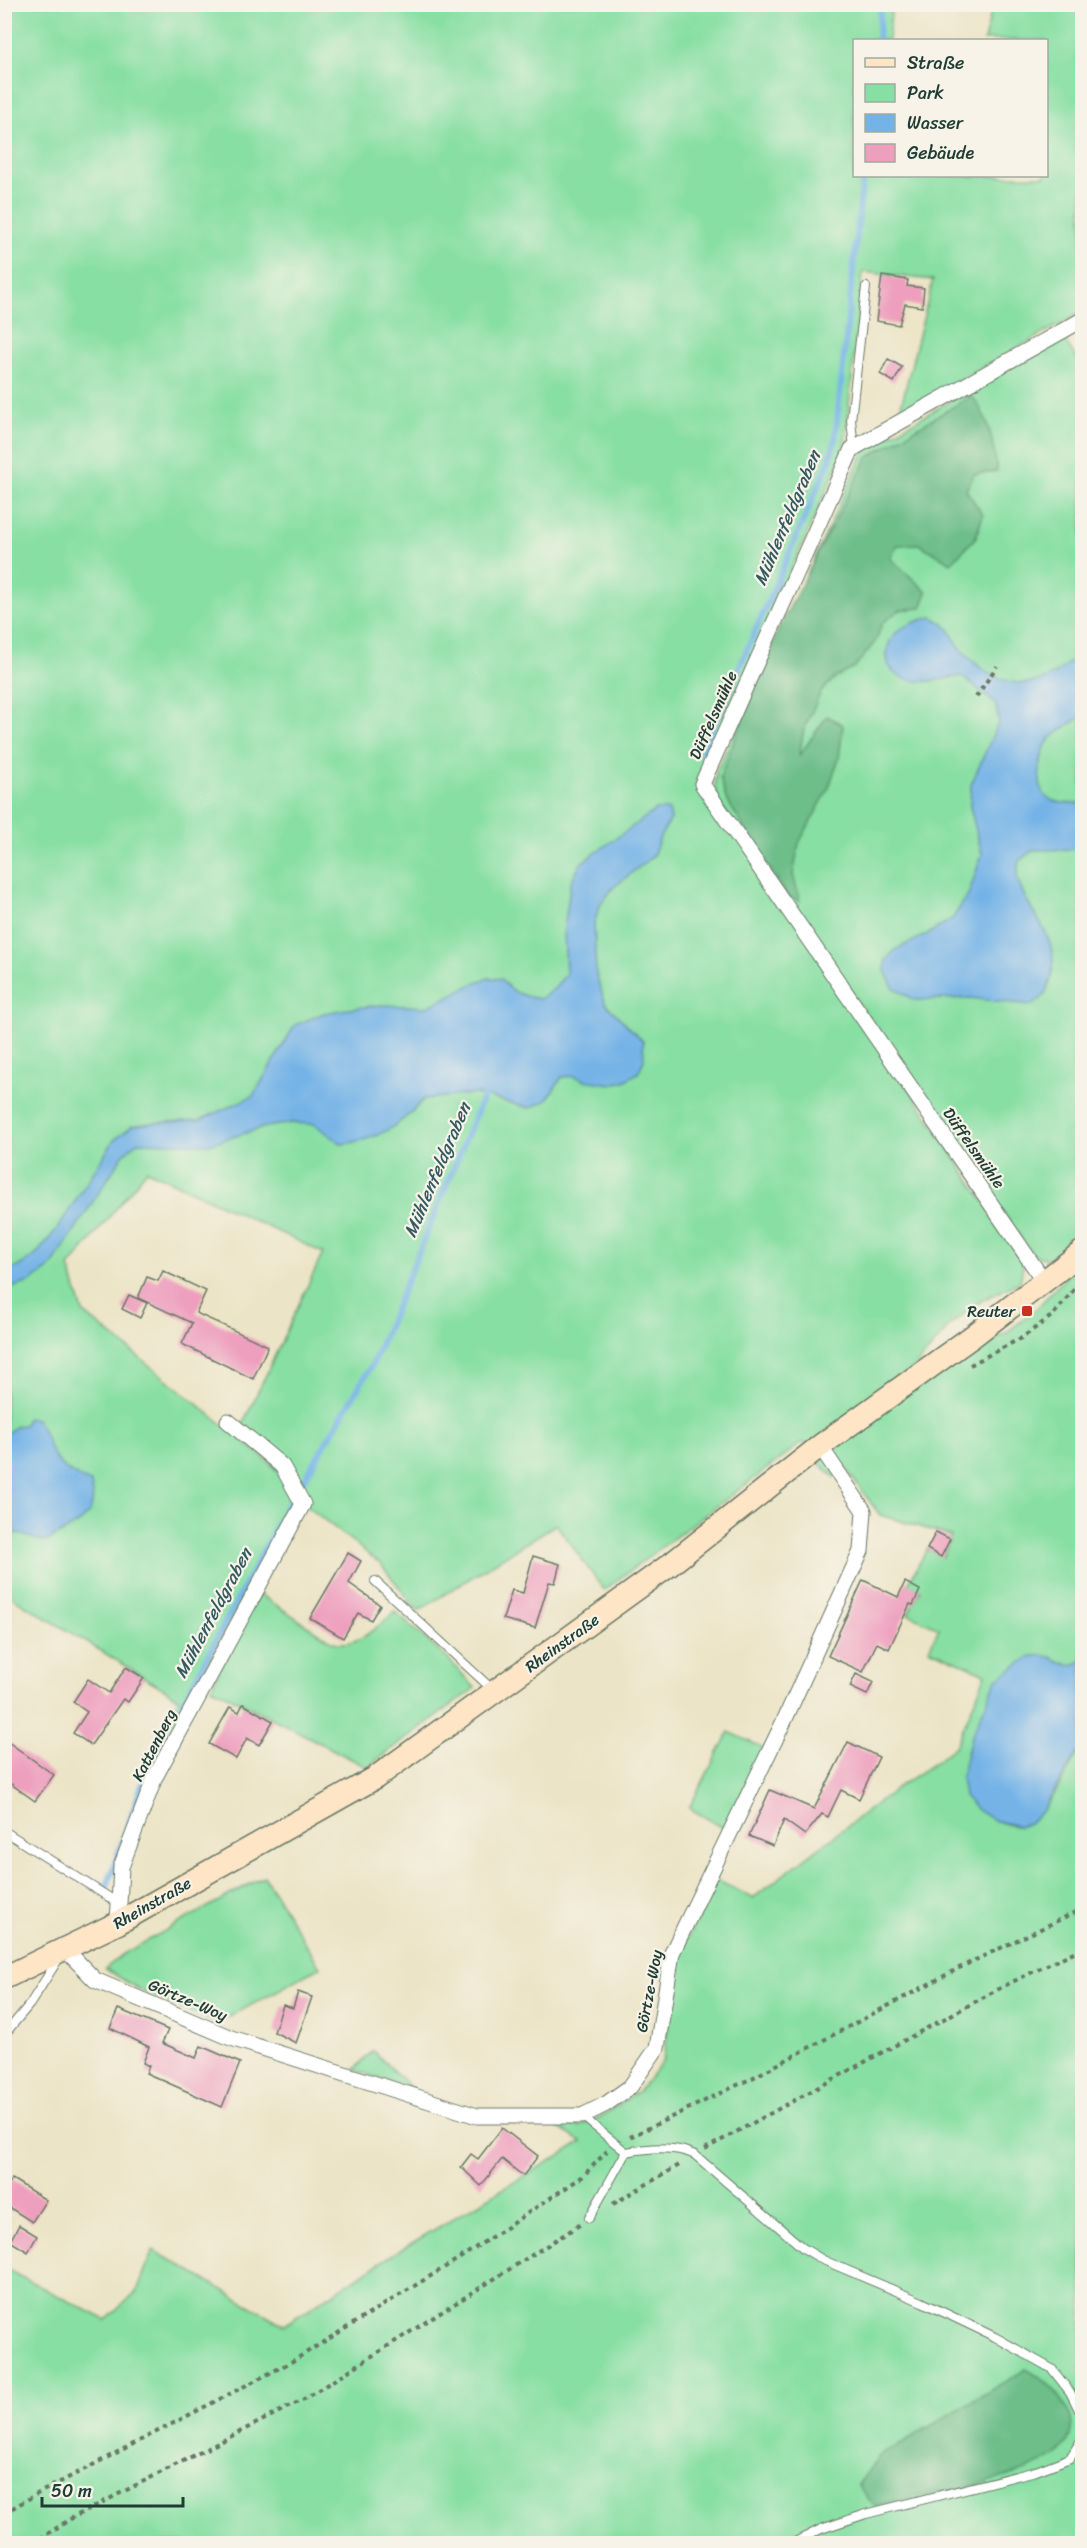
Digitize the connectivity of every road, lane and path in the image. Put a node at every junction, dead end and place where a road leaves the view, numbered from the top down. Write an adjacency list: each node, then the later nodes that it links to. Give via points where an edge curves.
1 (866, 287): 3 (lane, via 851,420)
2 (1083, 320): 3 (street)
3 (854, 449): 7 (street, Düffelsmühle, via 702,784)
4 (997, 666): 5 (path)
5 (976, 697)
6 (1083, 1252): 7 (main road, Rheinstraße)
7 (1044, 1281): 9 (main road, Rheinstraße)
8 (228, 1421): 14 (street, Kattenberg, via 282,1466 303,1504 155,1778 121,1867)
9 (820, 1446): 11 (main road, Rheinstraße, via 671,1564); 19 (street, Görtze-Woy, via 864,1511 861,1551 672,1953 657,2048 630,2087)
10 (375, 1581): 11 (lane)
11 (494, 1692): 14 (main road, Rheinstraße, via 375,1778)
12 (4, 1831): 14 (lane)
13 (1083, 1909): 20 (path)
14 (118, 1913): 16 (main road, Rheinstraße)
15 (1083, 1948): 22 (path, via 996,1990)
16 (65, 1949): 17 (main road, Rheinstraße); 18 (lane, via 30,2004); 19 (street, Görtze-Woy, via 95,1980 231,2038 363,2081 477,2116)
17 (4, 1978)
18 (4, 2035)
19 (582, 2116): 20 (lane)
20 (614, 2144): 21 (lane); 24 (path, via 582,2177 291,2362)
21 (626, 2152): 22 (lane, via 682,2149); 23 (lane)
22 (695, 2156): 23 (path); 26 (lane, via 802,2248 985,2332 1052,2369 1082,2416 1082,2439 1070,2458 1036,2471 866,2514)
23 (590, 2218): 25 (path, via 304,2399 72,2518)
24 (4, 2513)
25 (32, 2544)
26 (791, 2544)

